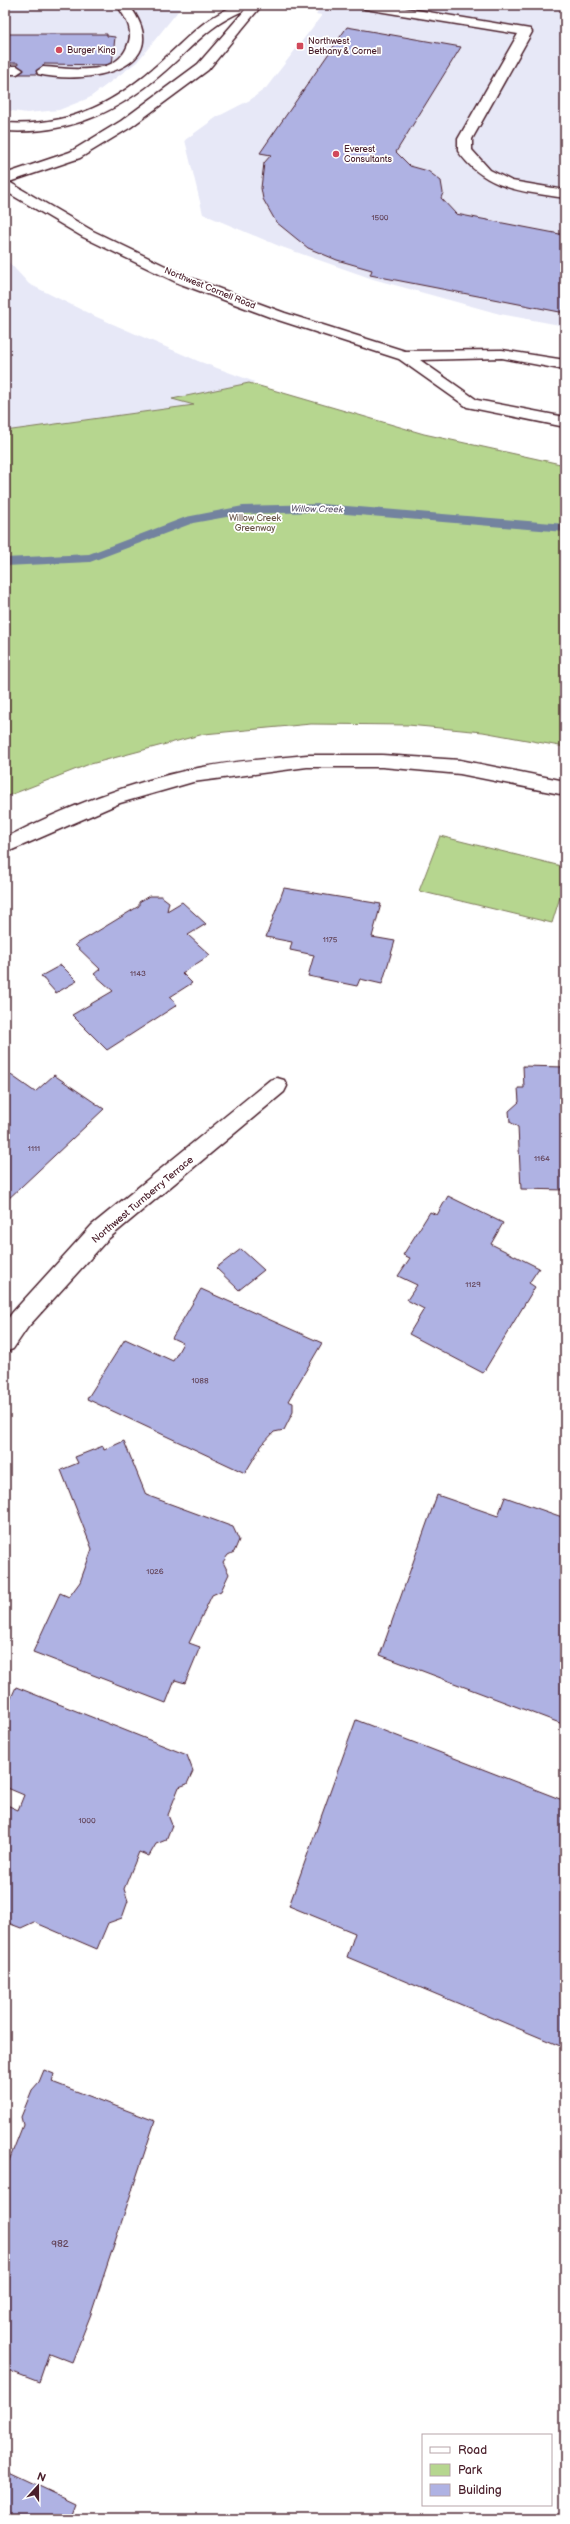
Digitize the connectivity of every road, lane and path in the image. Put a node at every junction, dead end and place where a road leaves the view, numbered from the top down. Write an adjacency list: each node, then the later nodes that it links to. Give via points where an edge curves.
1 (123, 5): 5 (main road, via 134,19 138,31 133,54 124,63 108,70)
2 (246, 5): 6 (main road, via 207,24 149,78 92,115 65,125 37,130)
3 (256, 5): 7 (main road, via 203,66 126,124 75,155)
4 (365, 5): 9 (main road, via 526,32 466,139 465,151 485,173 508,184)
5 (43, 71)
6 (5, 127)
7 (5, 179)
8 (5, 185): 10 (main road, Northwest Cornell Road, via 88,234 183,280 280,316)
9 (565, 194)
10 (404, 356): 11 (main road, Northwest Cornell Road, via 502,354); 12 (main road, Northwest Cornell Road, via 472,404)
11 (565, 364)
12 (565, 422)
13 (565, 788): 14 (main road, via 460,767 382,761 307,761 193,775 114,798 36,830)
14 (5, 846)
15 (277, 1086): 16 (main road, Northwest Turnberry Terrace, via 100,1232 20,1320)
16 (5, 1342)

